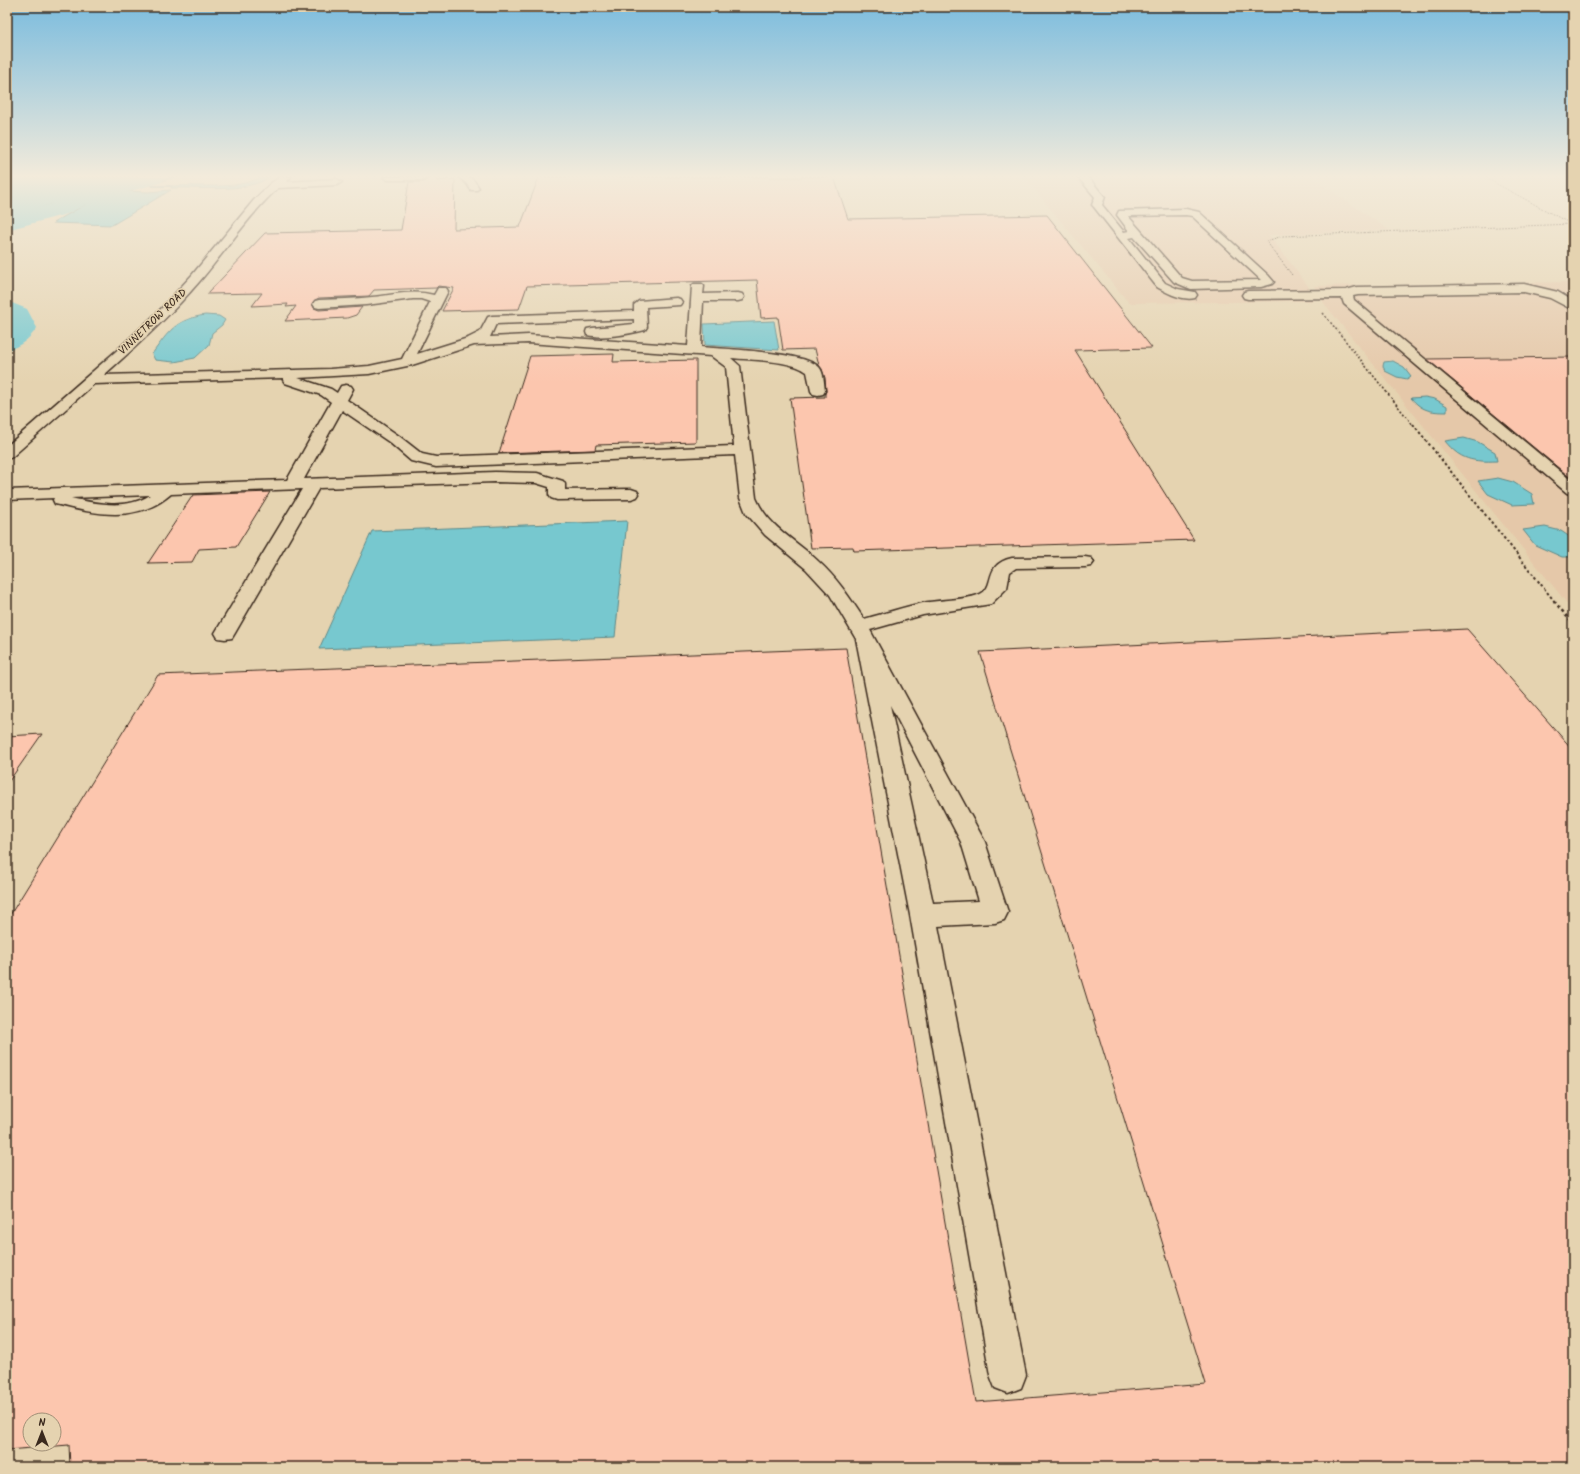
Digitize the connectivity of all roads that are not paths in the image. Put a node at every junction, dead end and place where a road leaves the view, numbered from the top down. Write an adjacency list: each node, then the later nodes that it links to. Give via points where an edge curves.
1 (223, 246): 22 (street, VINNETROW ROAD, via 184,293 139,338)
2 (1130, 246): 5 (street)
3 (1147, 246): 6 (street)
4 (1231, 246): 6 (street, via 1268,282 1187,284 1178,280)
5 (1141, 259): 6 (street); 8 (street)
6 (1159, 259)
7 (1136, 271): 8 (street)
8 (1150, 271): 9 (street, via 1164,287 1186,294)
9 (1348, 294): 13 (street, via 1524,288 1554,295); 29 (street, via 1348,301)
10 (738, 297): 17 (street, via 698,292)
11 (676, 302): 14 (street, via 640,305)
12 (319, 304): 19 (street, via 373,301 401,296 440,296)
13 (1573, 306)
14 (640, 315): 15 (street, via 641,327 615,331 525,334); 16 (street, via 492,320 485,334)
15 (498, 339): 16 (street); 17 (street)
16 (473, 341): 19 (street)
17 (694, 351): 18 (street)
18 (715, 352): 23 (street, via 806,364 814,370); 25 (street, via 733,366)
19 (407, 362): 20 (street)
20 (357, 371): 21 (street); 24 (street)
21 (263, 375): 22 (street); 24 (street, via 297,381 326,392)
22 (91, 380): 26 (street, VINNETROW ROAD)
23 (818, 391)
24 (338, 400): 25 (street, via 417,458 436,462); 27 (street)
25 (743, 450): 34 (street, via 748,498 754,513 812,565 837,592)
26 (7, 454)
27 (293, 484): 28 (street); 31 (street, via 167,489 158,499 121,509 99,509 40,494)
28 (313, 484): 30 (street, via 495,477 537,478 557,484 557,495); 33 (street)
29 (1573, 490)
30 (631, 494)
31 (7, 495)
32 (1085, 562): 34 (street, via 1012,563 1002,570 998,588 984,600 922,609)
33 (225, 633)
34 (862, 633): 35 (street); 35 (street, via 973,842 995,912)
35 (923, 915): 36 (street)
36 (1008, 1375)

